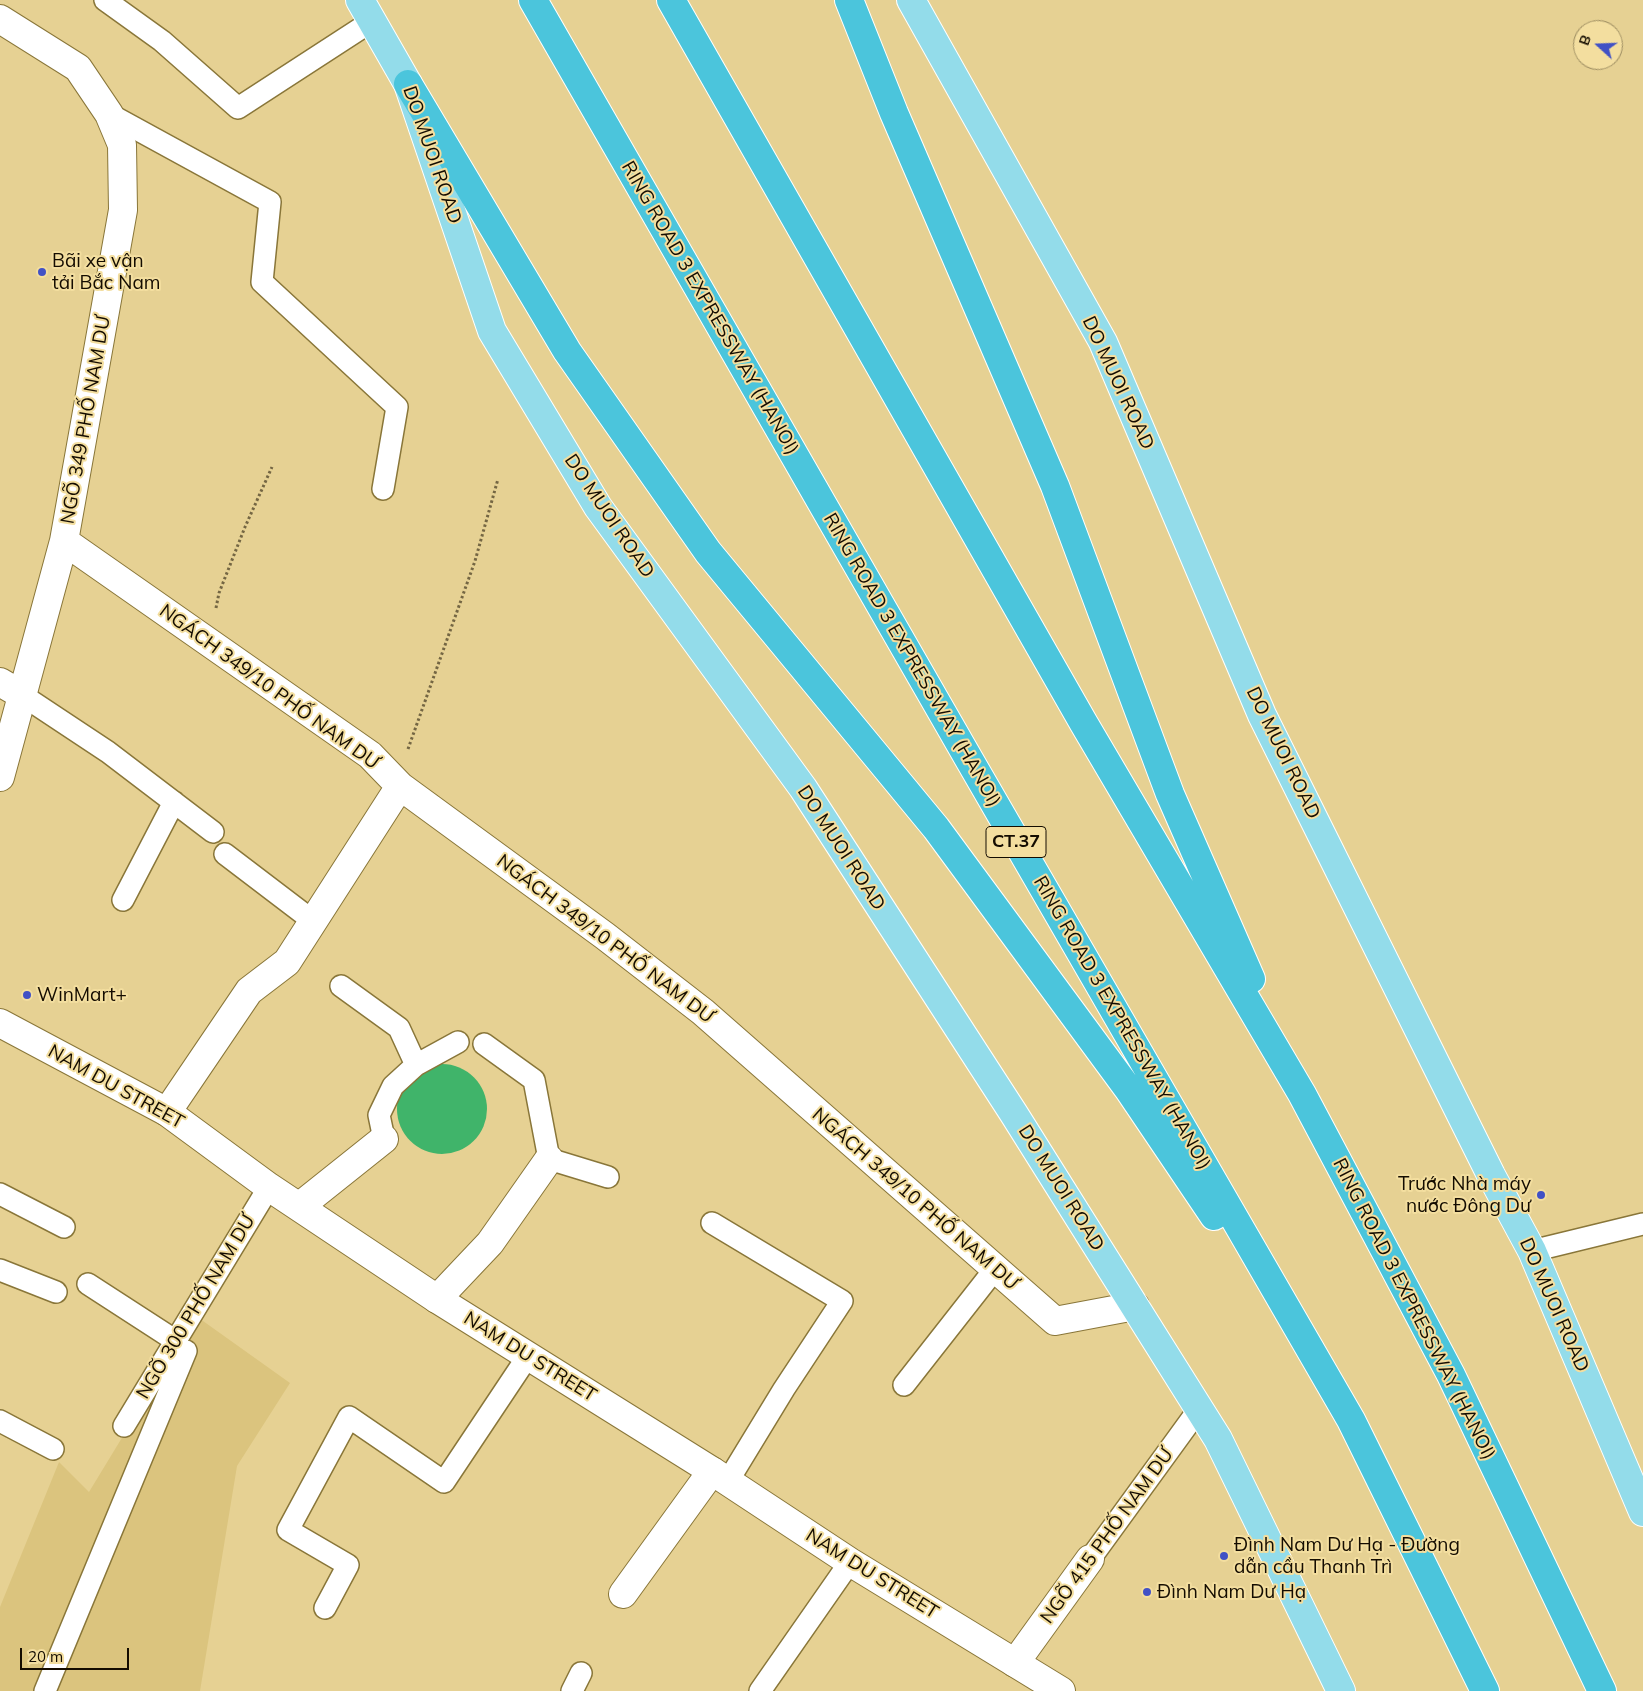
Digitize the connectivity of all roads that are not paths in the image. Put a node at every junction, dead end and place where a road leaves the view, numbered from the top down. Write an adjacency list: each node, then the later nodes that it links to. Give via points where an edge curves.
1 (105, 0): 6 (lane, via 162,41 238,108)
2 (533, 0): 47 (highway, RING ROAD 3 EXPRESSWAY (HANOI) / CT.37)
3 (671, 0): 25 (highway, RING ROAD 3 EXPRESSWAY (HANOI), via 1073,705)
4 (849, 0): 25 (highway, via 894,113 1055,486 1170,794)
5 (912, 0): 36 (main road, DO MUOI ROAD, via 1103,342 1262,715 1486,1166)
6 (366, 11): 8 (main road, DO MUOI ROAD)
7 (0, 19): 9 (street, NGÕ 349 PHỐ NAM DƯ, via 78,68)
8 (408, 84): 42 (main road, DO MUOI ROAD, via 492,331 598,507 803,788); 47 (highway, via 567,351 708,552 936,828 1129,1090)
9 (109, 114): 10 (lane, via 270,202 262,282 398,408); 11 (street, NGÕ 349 PHỐ NAM DƯ, via 122,145 123,210)
10 (383, 489)
11 (64, 541): 12 (street, NGÕ 349 PHỐ NAM DƯ); 14 (street, NGÁCH 349/10 PHỐ NAM DƯ, via 370,755)
12 (11, 688): 13 (street, NGÕ 349 PHỐ NAM DƯ); 15 (lane, via 108,752)
13 (0, 777)
14 (394, 780): 19 (street); 37 (street, NGÁCH 349/10 PHỐ NAM DƯ, via 703,1012)
15 (174, 802): 16 (lane); 18 (lane)
16 (213, 832)
17 (225, 854): 19 (lane)
18 (123, 900)
19 (313, 921): 26 (street, via 287,962 249,991)
20 (341, 986): 24 (lane, via 399,1028)
21 (0, 1023): 26 (street, NAM DU STREET)
22 (458, 1042): 24 (lane)
23 (484, 1044): 28 (lane, via 534,1080)
24 (416, 1065): 27 (lane, via 393,1086 383,1105 379,1115)
25 (1302, 1094): 63 (highway, RING ROAD 3 EXPRESSWAY (HANOI), via 1451,1375)
26 (167, 1112): 30 (street, NAM DU STREET)
27 (384, 1139): 32 (street)
28 (549, 1159): 29 (lane); 41 (street, via 490,1243)
29 (608, 1177)
30 (269, 1187): 32 (street, NAM DU STREET); 43 (lane, NGÕ 300 PHỐ NAM DƯ)
31 (0, 1194): 35 (lane)
32 (300, 1206): 41 (street, NAM DU STREET)
33 (712, 1224): 51 (lane, via 842,1301 784,1389)
34 (1643, 1224): 36 (lane)
35 (64, 1227)
36 (1532, 1251): 52 (main road, DO MUOI ROAD)
37 (995, 1269): 42 (street, NGÁCH 349/10 PHỐ NAM DƯ, via 1055,1321); 45 (lane)
38 (0, 1270): 40 (lane)
39 (88, 1284): 43 (lane)
40 (56, 1292)
41 (437, 1299): 44 (street, NAM DU STREET)
42 (1135, 1306): 46 (main road, DO MUOI ROAD)
43 (181, 1346): 49 (lane, NGÕ 300 PHỐ NAM DƯ); 58 (lane)
44 (528, 1356): 51 (street, NAM DU STREET); 56 (lane, via 444,1482 349,1417 288,1530 348,1566)
45 (904, 1386)
46 (1199, 1409): 53 (lane, NGÕ 415 PHỐ NAM DƯ); 61 (main road, DO MUOI ROAD, via 1218,1439)
47 (1351, 1420): 62 (highway, RING ROAD 3 EXPRESSWAY (HANOI) / CT.37)
48 (0, 1421): 50 (lane)
49 (124, 1426)
50 (53, 1448)
51 (720, 1476): 54 (street, NAM DU STREET); 55 (street)
52 (1643, 1512)
53 (1090, 1559): 57 (street, NGÕ 415 PHỐ NAM DƯ)
54 (850, 1562): 57 (street, NAM DU STREET); 59 (lane)
55 (622, 1594)
56 (325, 1608)
57 (1015, 1663): 60 (street, NAM DU STREET)
58 (45, 1691)
59 (760, 1691)
60 (1061, 1691)
61 (1341, 1691)
62 (1485, 1691)
63 (1602, 1691)

